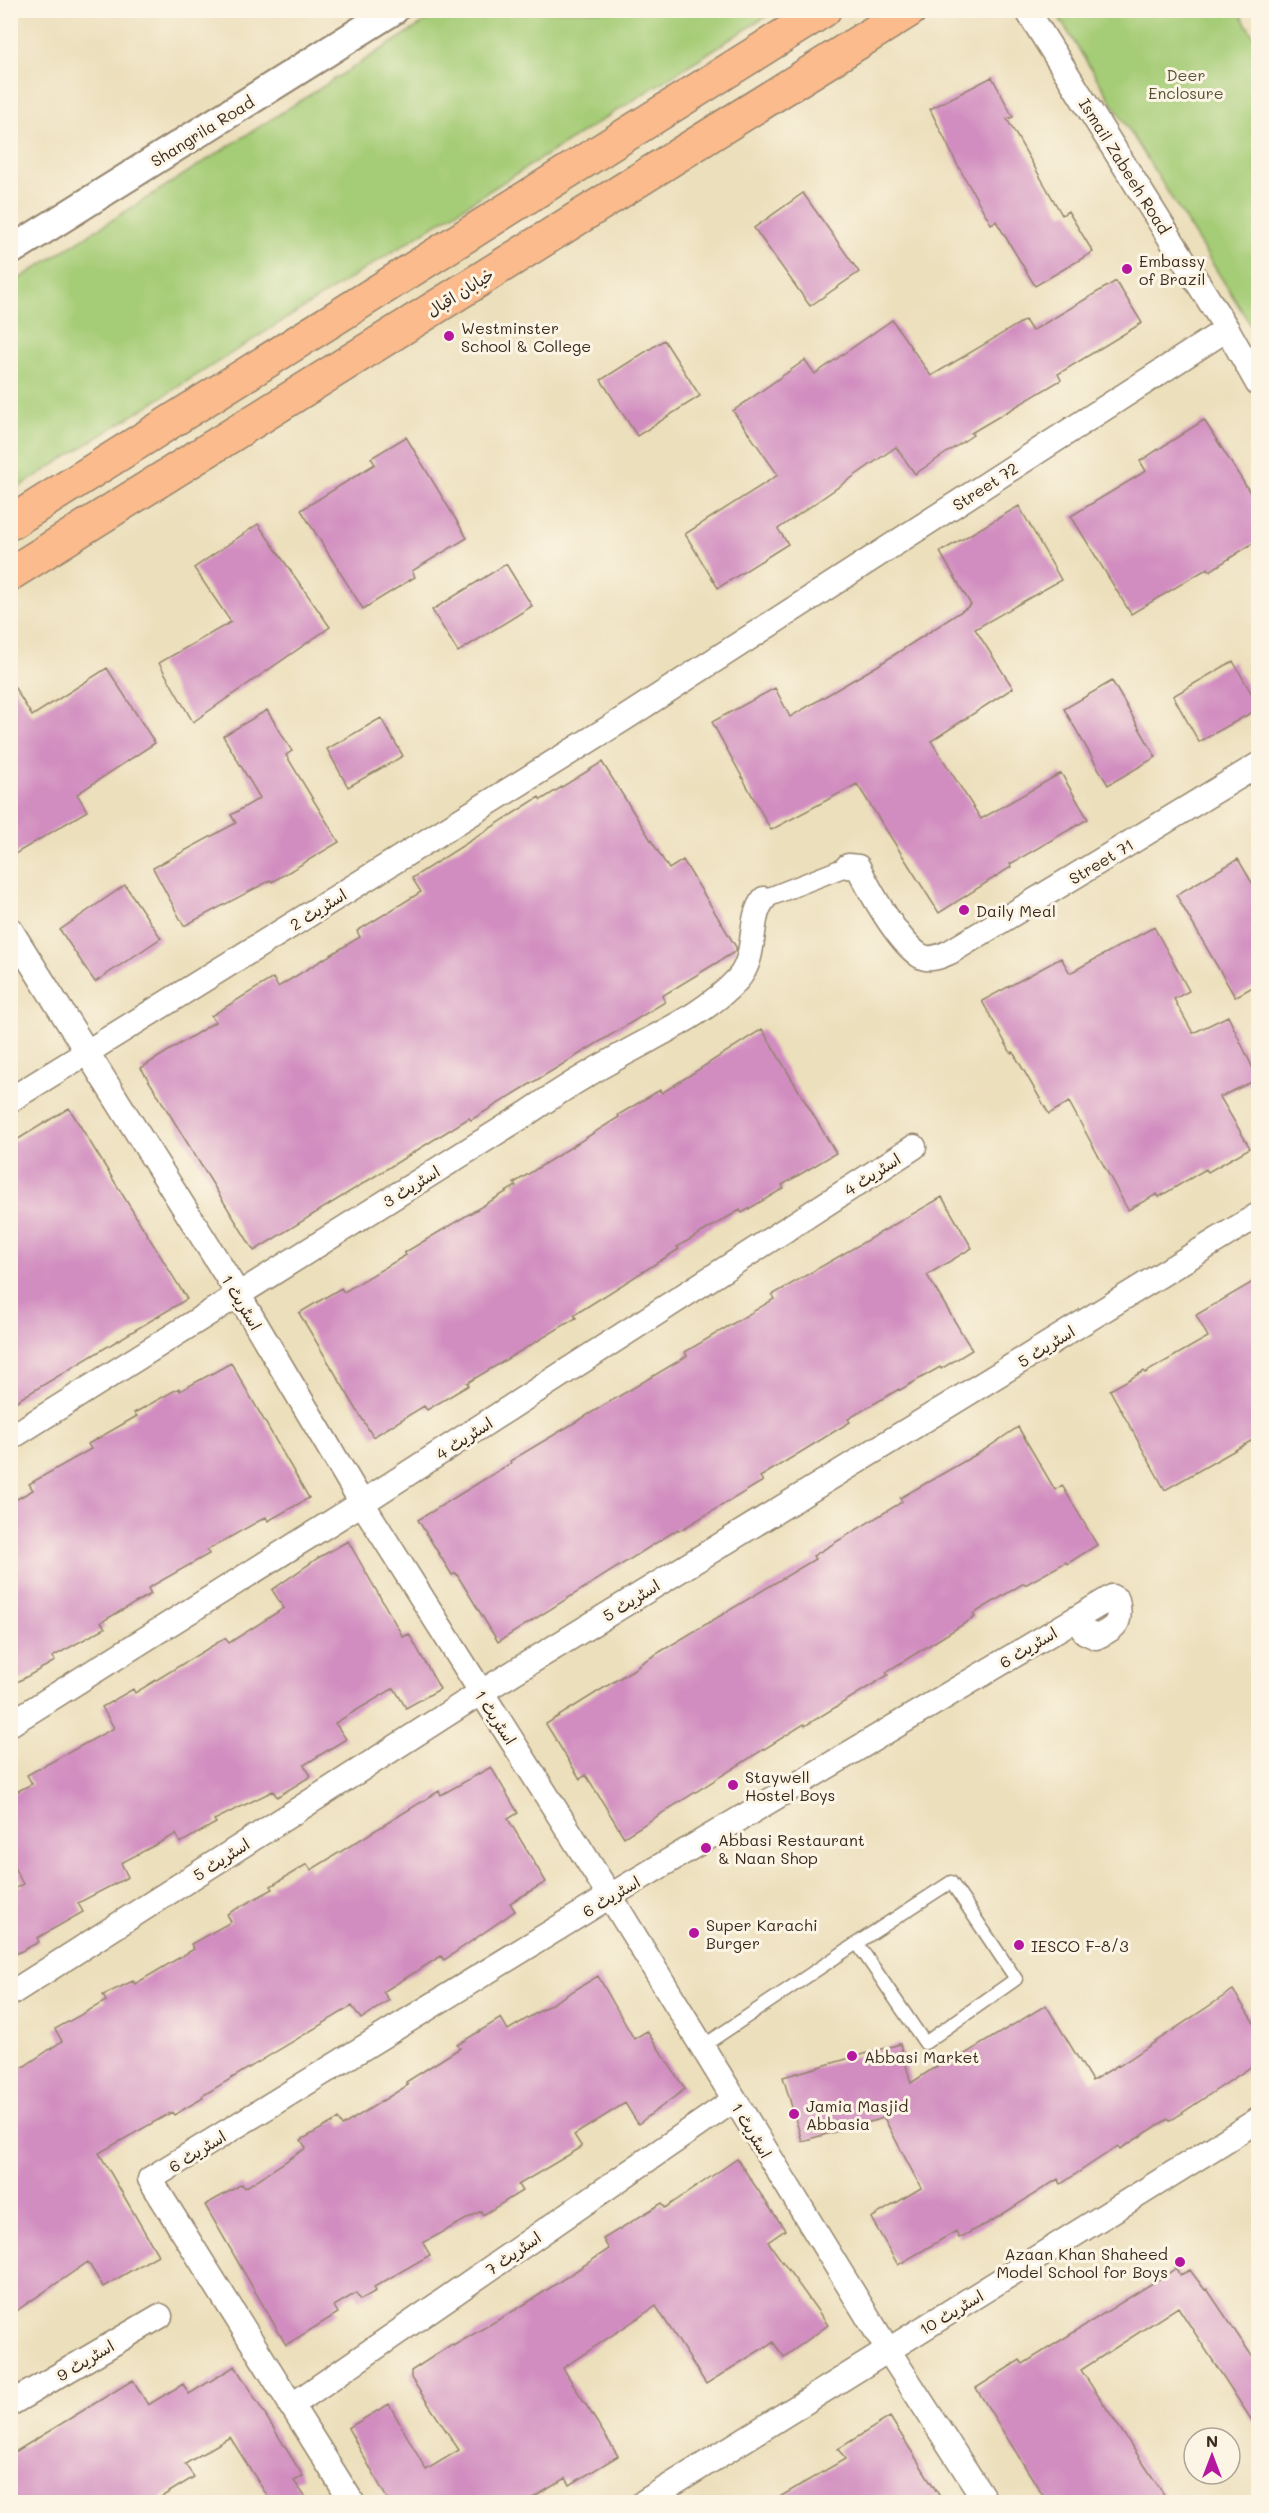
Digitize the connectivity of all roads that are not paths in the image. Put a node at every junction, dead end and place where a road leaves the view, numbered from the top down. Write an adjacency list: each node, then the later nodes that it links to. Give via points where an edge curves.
1 (394, 10): 5 (street, Shangrila Road)
2 (824, 10): 8 (main road)
3 (910, 10): 9 (main road, خیابان اقبال)
4 (1027, 10): 6 (street, Ismail Zabeeh Road)
5 (10, 251)
6 (1227, 329): 7 (street, Ismail Zabeeh Road); 10 (street, Street 72)
7 (1258, 384)
8 (10, 523)
9 (10, 574)
10 (625, 718): 15 (street, اسٹریٹ 2)
11 (1258, 765): 12 (street, Street 71, via 935,958 920,956 873,897 858,867)
12 (848, 866): 13 (street)
13 (764, 899): 19 (street, اسٹریٹ 3, via 756,914 751,952 739,978 697,1014 572,1082)
14 (10, 929): 15 (street, اسٹریٹ 1)
15 (88, 1052): 16 (street, اسٹریٹ 2); 19 (street, اسٹریٹ 1)
16 (10, 1100)
17 (914, 1147): 21 (street, اسٹریٹ 4)
18 (1258, 1215): 23 (street, اسٹریٹ 5)
19 (238, 1294): 20 (street, اسٹریٹ 3); 21 (street, اسٹریٹ 1)
20 (10, 1438)
21 (362, 1503): 23 (street, اسٹریٹ 1); 24 (street, اسٹریٹ 4)
22 (1075, 1619): 25 (street, اسٹریٹ 6)
23 (480, 1693): 25 (street, اسٹریٹ 1); 27 (street, اسٹریٹ 5)
24 (10, 1724)
25 (610, 1896): 28 (street, اسٹریٹ 1); 34 (street, اسٹریٹ 6, via 150,2179)
26 (858, 1943): 26 (lane, via 951,1882 1016,1979 926,2043); 28 (lane)
27 (12, 1991)
28 (703, 2046): 29 (street, اسٹریٹ 1)
29 (734, 2100): 32 (street, اسٹریٹ 1); 34 (street, اسٹریٹ 7)
30 (1258, 2120): 32 (street, اسٹریٹ 10)
31 (160, 2316): 33 (street, اسٹریٹ 9)
32 (888, 2350): 36 (street, اسٹریٹ 10); 37 (street, اسٹریٹ 1)
33 (10, 2404)
34 (291, 2406): 35 (street)
35 (352, 2502)
36 (644, 2502)
37 (986, 2502)

